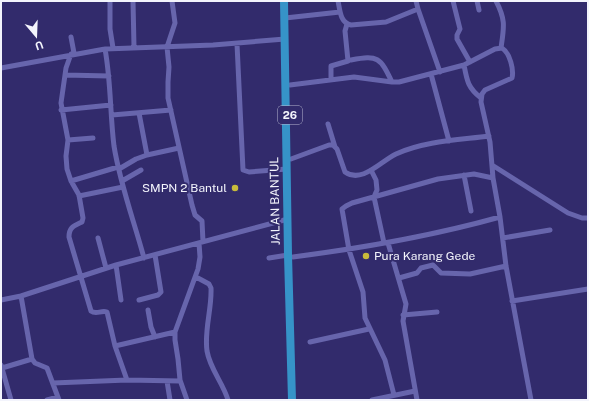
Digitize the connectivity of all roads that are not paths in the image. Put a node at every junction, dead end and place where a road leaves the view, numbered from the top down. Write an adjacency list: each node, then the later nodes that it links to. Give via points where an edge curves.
1 (110, 1): 22 (street)
2 (133, 1): 19 (street)
3 (172, 1): 20 (street, via 175,23)
4 (284, 1): 14 (main road, JALAN BANTUL / 26)
5 (288, 1): 14 (main road, JALAN BANTUL / 26)
6 (338, 1): 13 (street)
7 (416, 1): 11 (street)
8 (453, 1): 26 (street, via 460,30 457,39)
9 (477, 1): 12 (street)
10 (496, 1): 23 (street, via 504,21)
11 (418, 9): 15 (street, via 386,22); 29 (street)
12 (479, 10)
13 (340, 12): 14 (street); 15 (street)
14 (287, 18): 17 (main road, JALAN BANTUL / 26); 35 (main road, JALAN BANTUL / 26)
15 (347, 24): 33 (street, via 345,31 348,60 331,66)
16 (71, 37): 24 (street)
17 (285, 39): 18 (street); 53 (main road, JALAN BANTUL / 26)
18 (236, 44): 20 (street); 53 (street, via 243,170 249,172)
19 (134, 47): 20 (street); 22 (street)
20 (167, 47): 39 (street)
21 (105, 48): 22 (street); 24 (street); 32 (street)
22 (113, 48)
23 (501, 48): 26 (street); 36 (street, via 508,54 513,77 485,90)
24 (73, 54): 28 (street); 31 (street, via 68,61)
25 (351, 60): 34 (street, via 369,57 378,60)
26 (470, 62): 27 (street)
27 (464, 65): 29 (street); 36 (street, via 470,87)
28 (1, 68)
29 (440, 72): 30 (street)
30 (431, 74): 34 (street); 46 (street)
31 (65, 75): 32 (street); 38 (street)
32 (109, 76): 37 (street)
33 (331, 80): 34 (street, via 354,77); 35 (street)
34 (392, 82)
35 (290, 85): 50 (main road, JALAN BANTUL / 26)
36 (481, 98): 43 (street)
37 (111, 105): 38 (street); 41 (street)
38 (61, 110): 45 (street)
39 (171, 110): 40 (street); 48 (street)
40 (139, 113): 41 (street); 49 (street)
41 (112, 115): 52 (street)
42 (328, 124): 47 (street)
43 (489, 136): 46 (street); 51 (street)
44 (93, 138): 45 (street)
45 (68, 140): 58 (street, via 66,156)
46 (449, 141): 55 (street, via 403,151)
47 (335, 146): 50 (street, via 329,145); 55 (street, via 343,170 347,174 358,176)
48 (179, 148): 49 (street); 69 (street, via 192,205 196,217 202,221)
49 (148, 155): 52 (street)
50 (291, 159): 73 (main road, JALAN BANTUL / 26)
51 (492, 167): 57 (street); 64 (street, via 568,213)
52 (118, 168): 58 (street); 59 (street)
53 (287, 169): 65 (main road, JALAN BANTUL / 26)
54 (141, 170): 59 (street)
55 (371, 170): 61 (street, via 376,180 377,190)
56 (464, 174): 57 (street); 61 (street); 62 (street)
57 (493, 177): 63 (street)
58 (71, 181): 60 (street)
59 (122, 184): 60 (street); 74 (street)
60 (79, 196): 79 (street, via 83,220 71,228 69,237)
61 (374, 197): 70 (street); 71 (street, via 349,204 342,209)
62 (471, 211)
63 (500, 217): 68 (street); 70 (street)
64 (588, 218)
65 (288, 219): 69 (street); 73 (main road, JALAN BANTUL / 26)
66 (550, 230): 68 (street)
67 (98, 238): 78 (street)
68 (503, 238): 77 (street)
69 (201, 242): 72 (street); 80 (street)
70 (386, 243): 71 (street); 81 (street)
71 (349, 250): 73 (street); 91 (street, via 363,292 365,318)
72 (155, 255): 74 (street); 86 (street, via 161,291 158,295)
73 (291, 256): 75 (street); 110 (main road, JALAN BANTUL / 26); 111 (main road, JALAN BANTUL / 26)
74 (144, 258): 76 (street)
75 (269, 258)
76 (116, 265): 78 (street); 85 (street)
77 (506, 266): 81 (street, via 467,274 441,272 433,265); 87 (street)
78 (106, 268): 79 (street)
79 (81, 276): 83 (street); 95 (street, via 91,311 107,312)
80 (196, 277): 92 (street); 109 (street, via 212,288 207,324 207,351)
81 (399, 278): 90 (street, via 406,304)
82 (588, 289): 87 (street)
83 (21, 296): 84 (street); 96 (street)
84 (1, 300)
85 (121, 300)
86 (139, 300)
87 (512, 302): 114 (street)
88 (148, 310): 93 (street)
89 (437, 312): 90 (street)
90 (403, 315): 102 (street)
91 (369, 329): 94 (street); 103 (street, via 385,360)
92 (175, 332): 93 (street); 98 (street)
93 (155, 337): 95 (street)
94 (310, 342)
95 (115, 346): 99 (street)
96 (32, 359): 97 (street); 101 (street, via 47,368)
97 (1, 366): 105 (street)
98 (180, 379): 100 (street); 108 (street)
99 (127, 380): 100 (street); 101 (street)
100 (166, 381): 107 (street)
101 (53, 383): 104 (street)
102 (415, 391): 103 (street); 113 (street)
103 (394, 396): 112 (street)
104 (58, 398): 106 (street)
105 (11, 400)
106 (48, 400)
107 (170, 400)
108 (187, 400)
109 (228, 400)
110 (292, 400)
111 (296, 400)
112 (372, 400)
113 (417, 400)
114 (531, 400)

